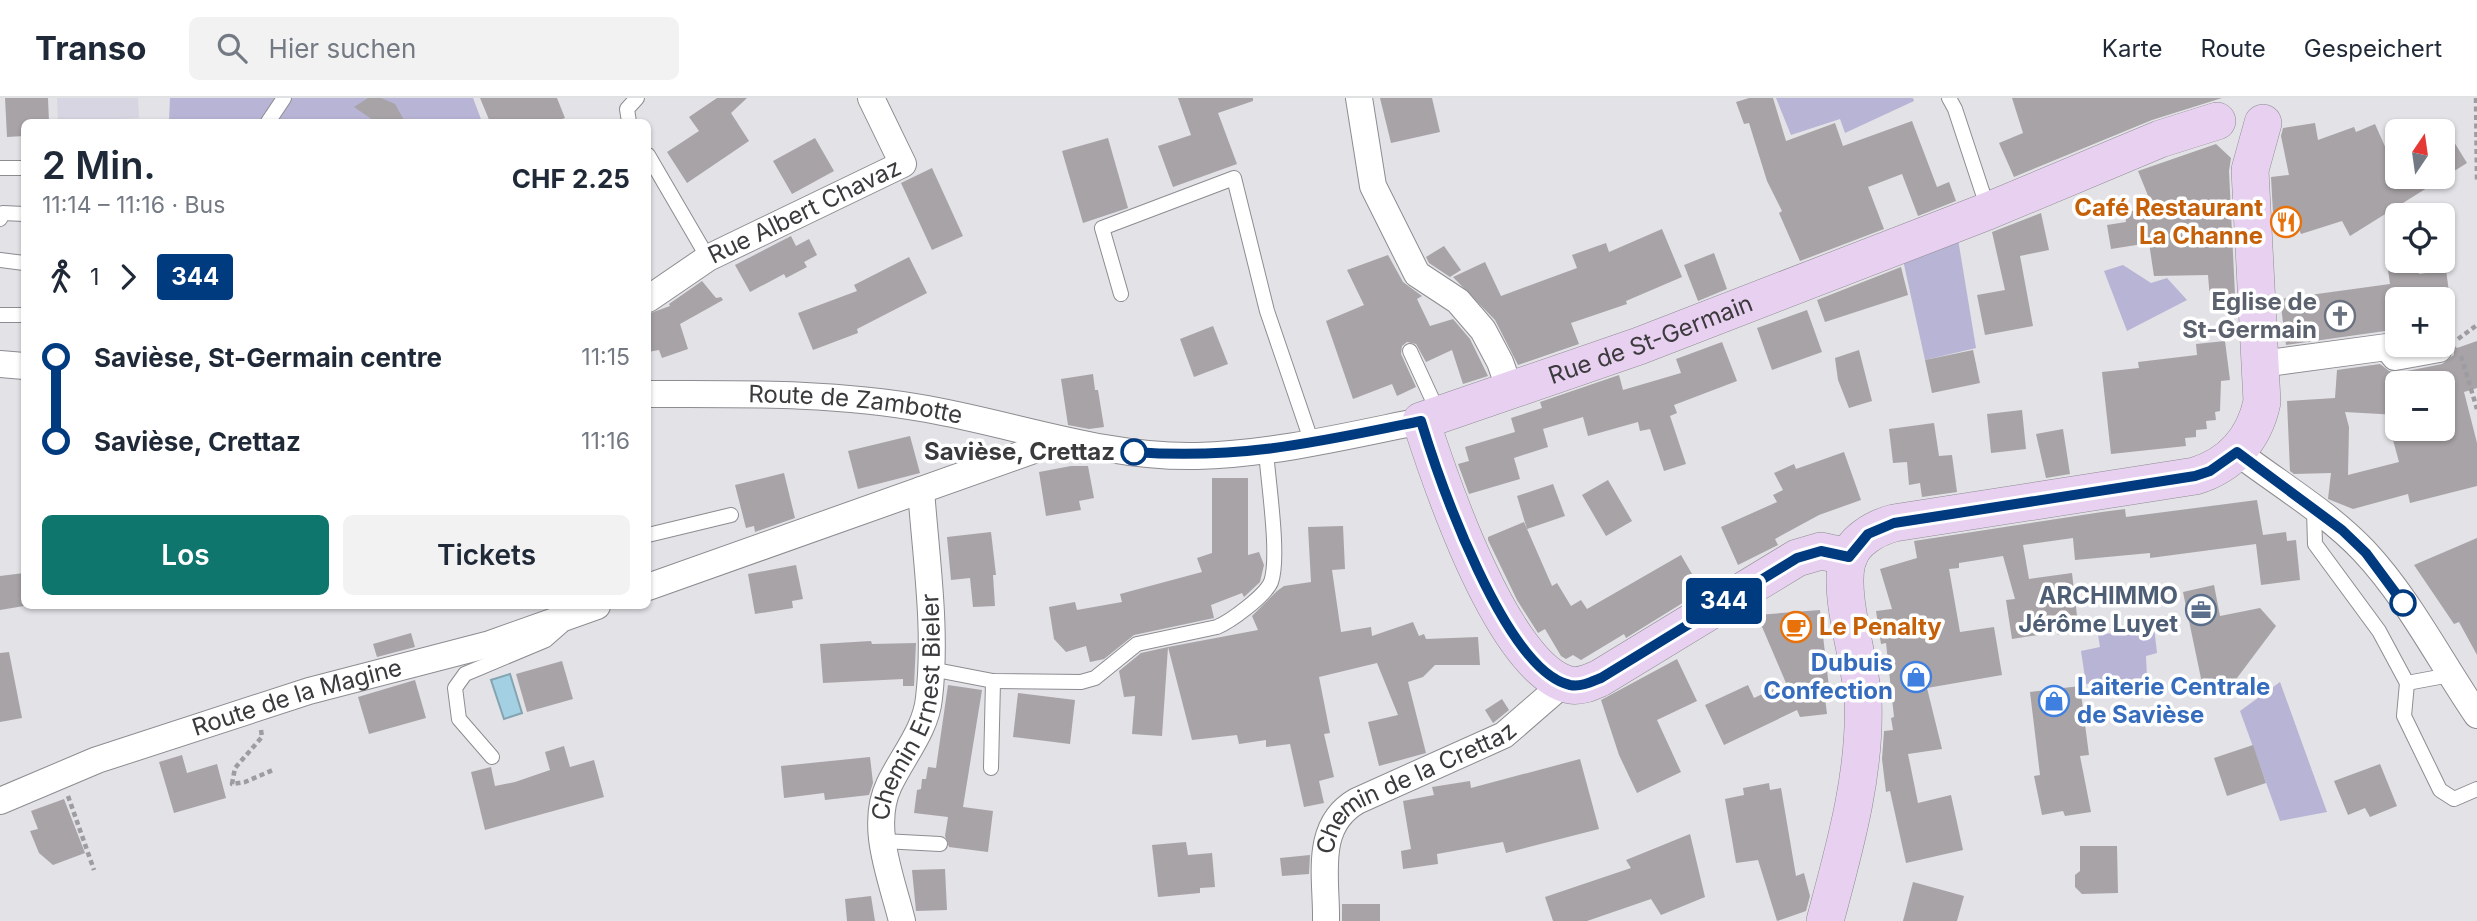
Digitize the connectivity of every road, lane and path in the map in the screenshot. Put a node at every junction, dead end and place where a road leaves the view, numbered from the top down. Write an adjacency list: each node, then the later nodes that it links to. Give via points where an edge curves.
1 (284, 98): 8 (lane)
2 (637, 98): 9 (lane, via 627,109)
3 (871, 98): 17 (street, Rue Albert Chavaz, via 903,164)
4 (1359, 98): 30 (street, via 1373,186 1417,274 1458,301 1483,330)
5 (1949, 98): 14 (lane)
6 (2476, 98): 13 (path)
7 (2249, 111): 14 (street, Rue de St-Germain, via 2160,139); 28 (street, Rue de St-Germain)
8 (270, 119)
9 (629, 119)
10 (651, 160): 17 (lane)
11 (0, 168): 12 (lane)
12 (21, 168)
13 (2477, 180)
14 (1989, 211): 30 (street, Rue de St-Germain, via 1639,346)
15 (21, 214): 16 (lane, via 3,214)
16 (0, 219)
17 (708, 258): 21 (street, Rue Albert Chavaz)
18 (0, 260): 19 (lane)
19 (21, 263)
20 (1122, 294): 35 (lane, via 1102,228 1234,178 1268,311)
21 (651, 297)
22 (0, 315): 23 (lane)
23 (21, 315)
24 (2477, 325): 32 (path, via 2456,340)
25 (2385, 347): 28 (street)
26 (1410, 351): 33 (lane)
27 (0, 364): 29 (street)
28 (2262, 364): 37 (street, Rue de St-Germain, via 2258,419)
29 (21, 366)
30 (1510, 390): 33 (street, Rue de St-Germain)
31 (651, 394): 34 (street, Route de Zambotte, via 859,397)
32 (2477, 409)
33 (1430, 418): 35 (street, Rue de St-Germain); 49 (street, via 1493,605 1517,640)
34 (1062, 440): 36 (street, Rue de St-Germain, via 1195,456); 38 (street)
35 (1312, 443): 36 (street, Rue de St-Germain)
36 (1266, 451): 47 (lane, via 1273,567 1264,591 1217,627 1152,639 1130,648 1091,680)
37 (2237, 452): 39 (street); 42 (street, Rue de St-Germain, via 2195,476 1894,523 1868,534)
38 (921, 489): 43 (street); 45 (street, Chemin Ernest Bieler)
39 (2314, 510): 46 (street, via 2366,553); 48 (lane, via 2315,544 2379,631)
40 (731, 515): 41 (lane)
41 (651, 534)
42 (1849, 557): 49 (street, via 1821,551 1797,558 1601,678 1578,685); 63 (street, via 1846,588 1863,701 1859,764)
43 (651, 586)
44 (586, 609): 50 (street, Route de la Magine, via 490,644); 52 (lane, via 546,640 465,674 455,688 459,719)
45 (932, 669): 47 (lane); 58 (street, Chemin Ernest Bieler, via 929,702 911,747 887,787 879,825)
46 (2450, 675): 48 (lane); 51 (street)
47 (993, 681): 53 (lane)
48 (2407, 682): 56 (lane, via 2403,716 2440,790 2454,799)
49 (1564, 683): 62 (street, Chemin de la Crettaz, via 1504,735 1357,801 1341,813 1325,848)
50 (257, 708): 54 (path, via 262,737 235,768 232,784); 55 (street, Route de la Magine)
51 (2477, 715)
52 (492, 757)
53 (991, 768)
54 (273, 770)
55 (61, 775): 57 (street, Route de la Magine); 60 (path)
56 (2477, 789)
57 (0, 802)
58 (883, 841): 59 (lane); 61 (street, Chemin Ernest Bieler)
59 (940, 844)
60 (94, 870)
61 (902, 921)
62 (1326, 921)
63 (1825, 921)

